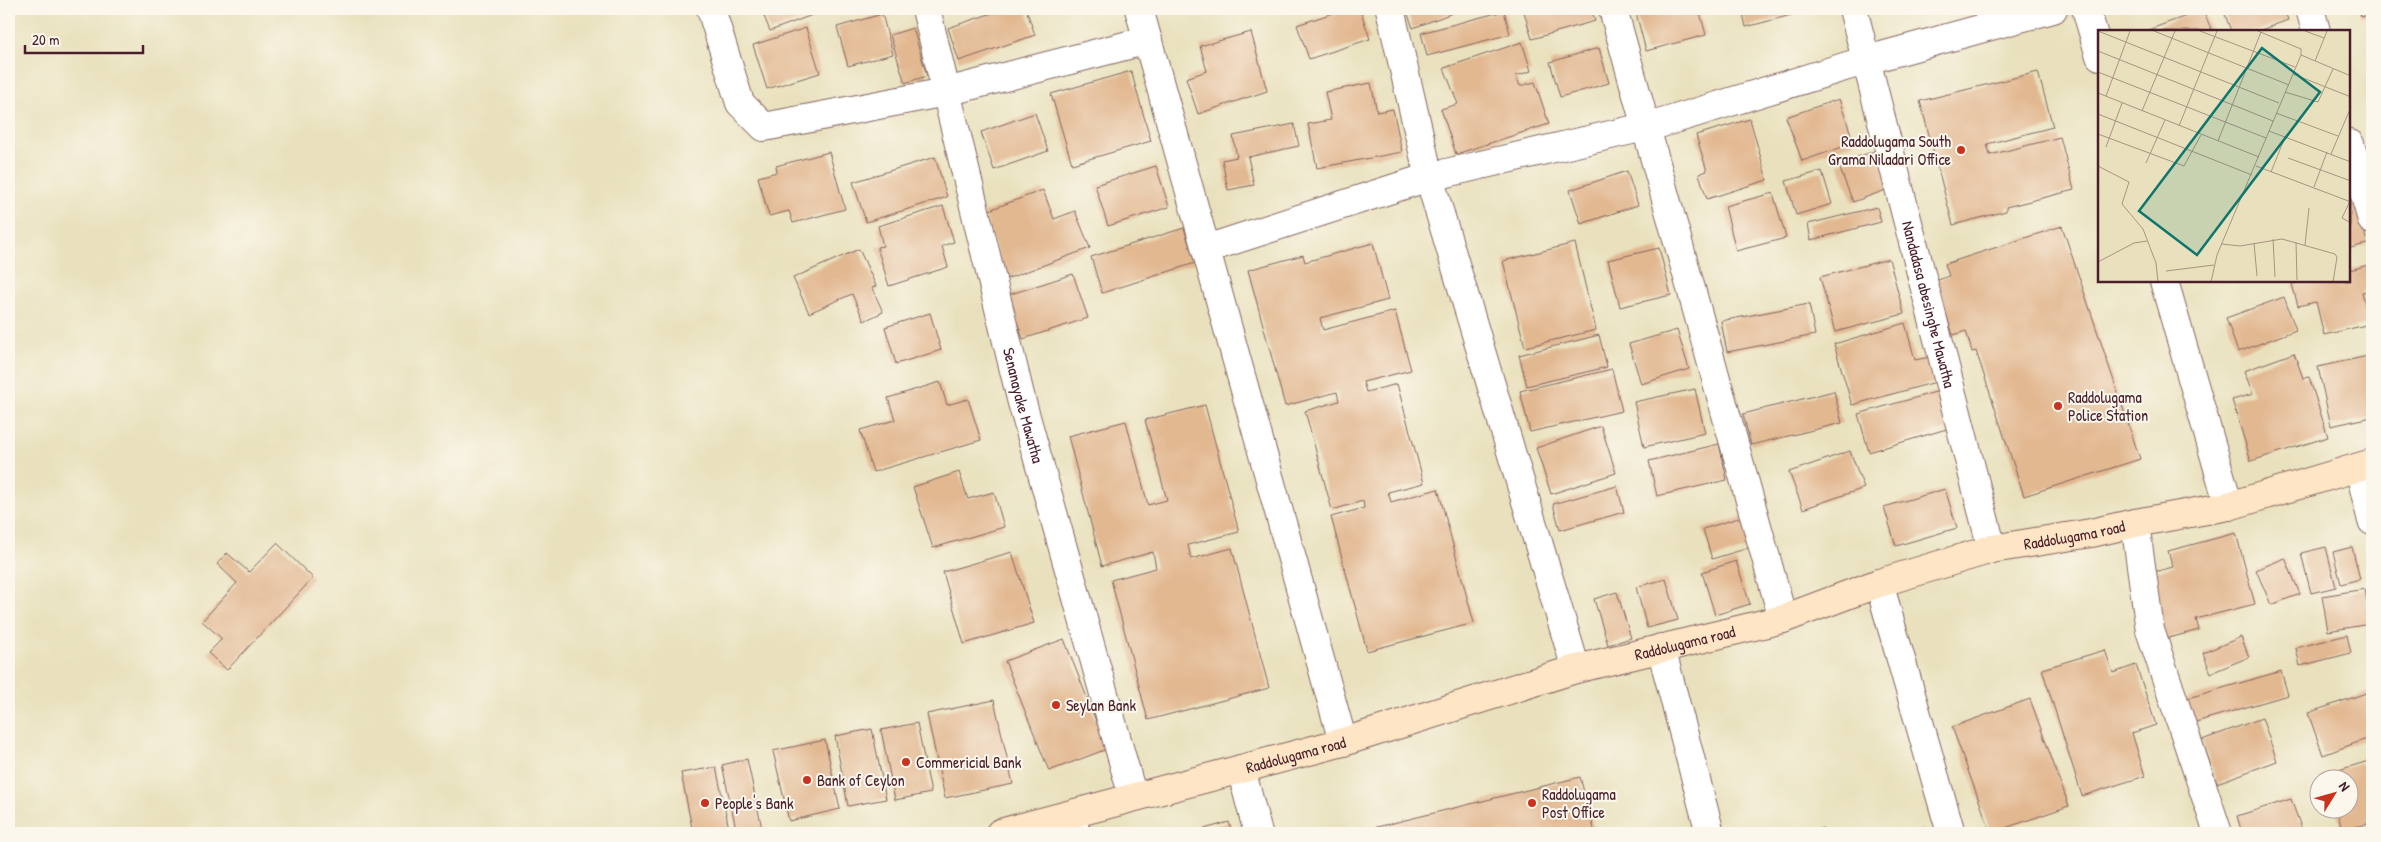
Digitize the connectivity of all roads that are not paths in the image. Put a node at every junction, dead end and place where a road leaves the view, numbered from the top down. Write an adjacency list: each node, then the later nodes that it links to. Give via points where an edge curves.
1 (711, 9): 14 (street, via 740,103 764,127)
2 (926, 9): 14 (street, Senanayake Mawatha)
3 (1139, 9): 11 (street)
4 (1390, 9): 17 (street)
5 (1613, 9): 15 (street)
6 (1853, 9): 13 (street, Nandadasa abesinghe Mawatha)
7 (2053, 9): 13 (street)
8 (2086, 9): 12 (street)
9 (2310, 9): 10 (street)
10 (2316, 30)
11 (1148, 40): 14 (street); 19 (street)
12 (2098, 49)
13 (1867, 60): 15 (street); 25 (street, Nandadasa abesinghe Mawatha)
14 (946, 92): 32 (street, Senanayake Mawatha, via 1021,399)
15 (1646, 127): 17 (street); 27 (street)
16 (2351, 147): 18 (street)
17 (1429, 177): 19 (street); 29 (street)
18 (2372, 220)
19 (1206, 249): 30 (street)
20 (2164, 282): 22 (street)
21 (2366, 466): 22 (street, Raddolugama road); 23 (street)
22 (2229, 506): 24 (street, Raddolugama road)
23 (2372, 521)
24 (2135, 522): 25 (street, Raddolugama road); 38 (street, via 2150,630)
25 (1992, 550): 26 (street, Raddolugama road)
26 (1879, 583): 27 (street, Raddolugama road); 37 (street)
27 (1782, 619): 28 (street, Raddolugama road)
28 (1661, 648): 29 (street, Raddolugama road); 36 (street)
29 (1576, 669): 30 (street, Raddolugama road)
30 (1343, 742): 31 (street, Raddolugama road)
31 (1241, 769): 32 (street, Raddolugama road); 35 (street)
32 (1132, 797): 33 (street, Raddolugama road)
33 (1080, 823): 34 (street, Raddolugama road)
34 (1000, 833)
35 (1258, 833)
36 (1710, 833)
37 (1951, 833)
38 (2218, 833)

